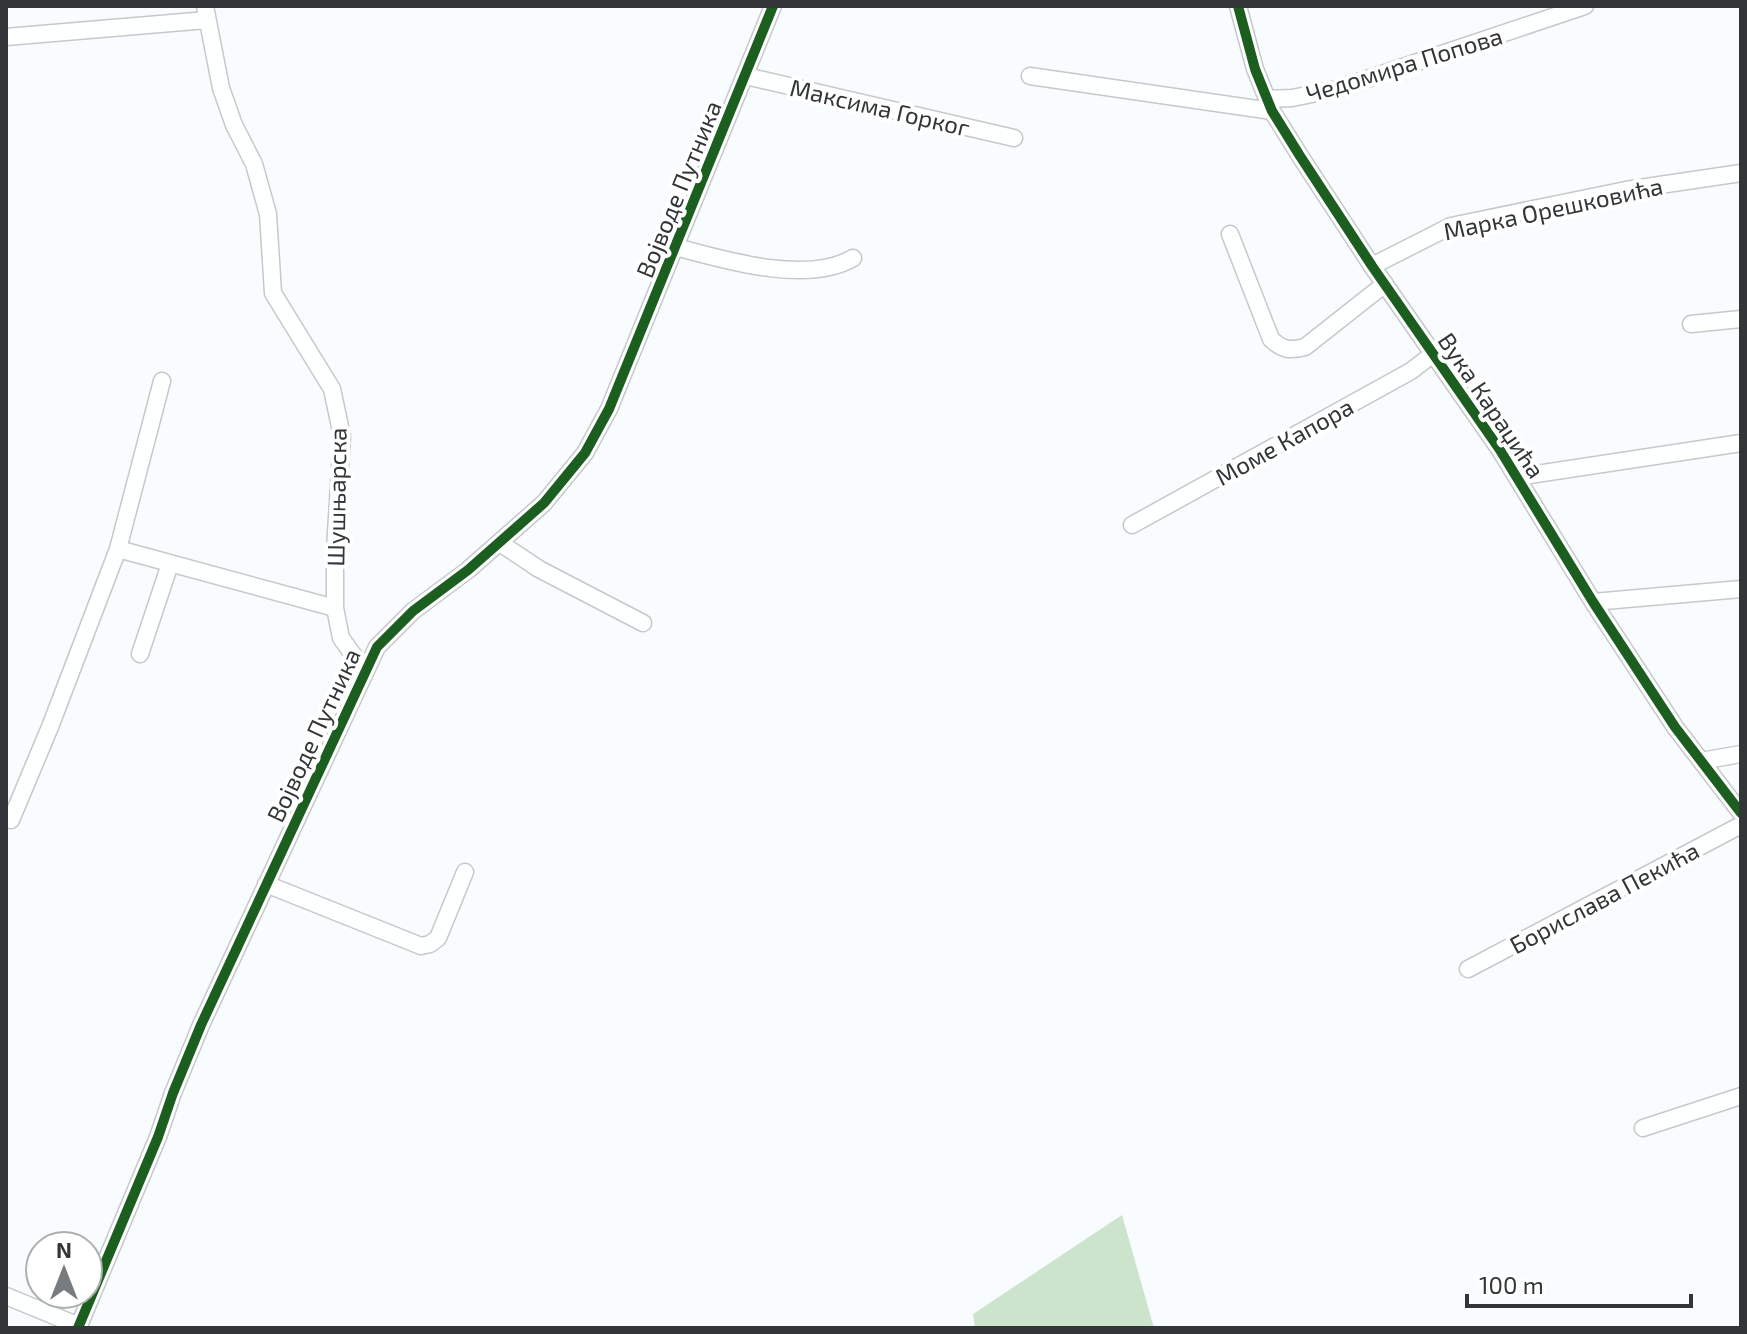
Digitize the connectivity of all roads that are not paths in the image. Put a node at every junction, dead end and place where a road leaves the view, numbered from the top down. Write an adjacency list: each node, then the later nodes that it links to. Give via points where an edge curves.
1 (773, 6): 6 (street, Војводе Путника)
2 (1238, 6): 8 (street, Вука Караџића)
3 (1585, 6): 8 (street, Чедомира Попова, via 1337,89)
4 (206, 13): 5 (street); 28 (street, Шушњарска, via 221,88 254,164 268,214 273,293 332,389 342,436)
5 (6, 37)
6 (746, 76): 9 (street, Максима Горког); 12 (street, Војводе Путника)
7 (1030, 76): 8 (street, Чедомира Попова)
8 (1270, 105): 14 (street, Вука Караџића)
9 (1014, 138)
10 (1741, 173): 14 (street, Марка Орешковића, via 1451,226)
11 (1230, 234): 15 (street, via 1271,339 1280,348 1305,347)
12 (676, 247): 13 (street, via 808,270 835,267); 23 (street, Војводе Путника, via 609,409 585,453 544,503)
13 (853, 258)
14 (1372, 266): 15 (street, Вука Караџића)
15 (1385, 284): 18 (street, Вука Караџића)
16 (1741, 319): 17 (street)
17 (1691, 324)
18 (1433, 354): 21 (street, Вука Караџића); 22 (street, Моме Капора)
19 (162, 381): 24 (street)
20 (1741, 443): 21 (street)
21 (1517, 477): 27 (street, Вука Караџића)
22 (1132, 525)
23 (500, 543): 29 (street); 31 (street, Војводе Путника, via 413,611 377,647)
24 (118, 549): 25 (street); 35 (street)
25 (170, 564): 28 (street); 30 (street)
26 (1741, 589): 27 (street)
27 (1593, 602): 33 (street, Вука Караџића)
28 (335, 608): 31 (street, Шушњарска, via 341,638)
29 (643, 623)
30 (140, 654)
31 (365, 671): 38 (street, Војводе Путника)
32 (1741, 754): 33 (street)
33 (1701, 761): 34 (street, Вука Караџића)
34 (1741, 813)
35 (11, 820)
36 (1741, 825): 39 (street, Борислава Пекића)
37 (465, 872): 38 (street, via 438,938 421,946)
38 (266, 884): 43 (street, Војводе Путника, via 201,1025)
39 (1468, 969)
40 (1741, 1096): 41 (street)
41 (1643, 1128)
42 (6, 1296): 43 (street)
43 (78, 1327)

